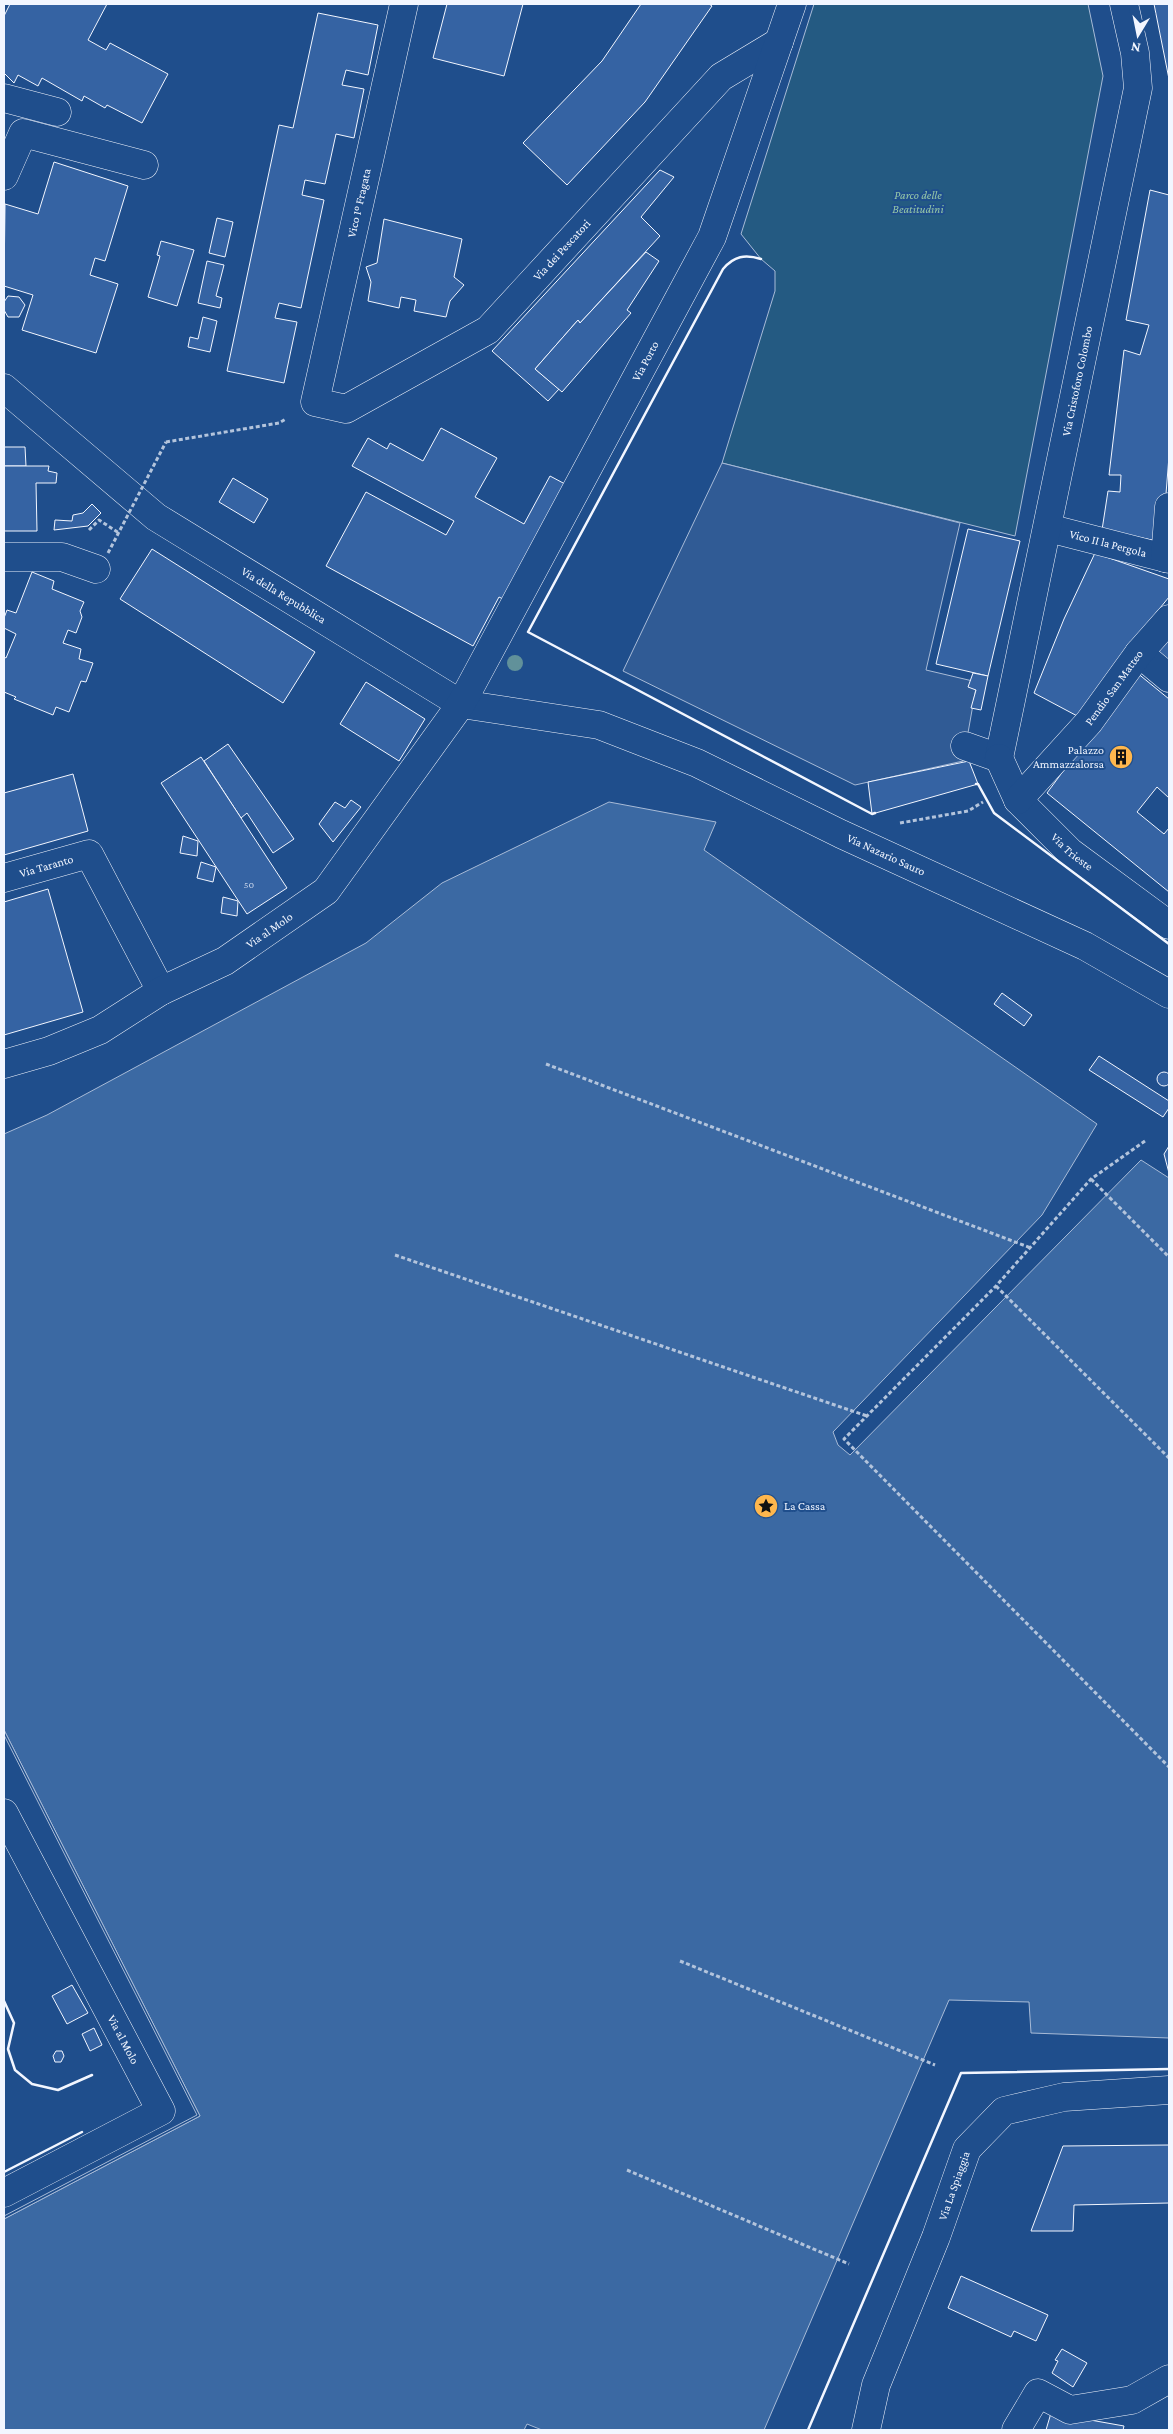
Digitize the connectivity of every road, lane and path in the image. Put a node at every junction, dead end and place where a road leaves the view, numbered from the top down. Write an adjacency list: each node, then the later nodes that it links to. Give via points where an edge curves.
1 (404, 4): 10 (street, Vico 1º Fragata)
2 (792, 4): 4 (street, Via Porto)
3 (1124, 4): 13 (street, Via Cristoforo Colombo, via 1135,52 1138,88)
4 (779, 42): 10 (street, Via dei Pescatori, via 721,77 488,330 346,410); 21 (street, Via Porto, via 712,237)
5 (4, 98): 6 (street)
6 (57, 112)
7 (144, 165): 8 (street, via 23,133)
8 (4, 176)
9 (4, 388): 12 (street, Via della Repubblica)
10 (315, 402): 17 (path, bridge, via 279,423 166,442)
11 (1169, 507): 16 (street)
12 (156, 517): 15 (path, via 132,542 99,520); 21 (street, Via della Repubblica)
13 (1048, 528): 16 (street, Vico II la Pergola); 24 (street, Via Cristoforo Colombo)
14 (4, 558): 15 (street)
15 (62, 558): 17 (street)
16 (1167, 558)
17 (102, 561)
18 (1169, 620): 19 (street, Pendio San Matteo)
19 (1139, 653): 20 (street); 25 (street, Pendio San Matteo, via 1089,722)
20 (1169, 678)
21 (462, 704): 22 (street, Via della Repubblica); 29 (street, Via al Molo, via 326,891 225,961)
22 (599, 725): 30 (street, Via Nazario Sauro, via 696,763 841,834 1085,946)
23 (965, 746): 24 (street)
24 (999, 758): 25 (street, Via Trieste)
25 (1018, 800): 26 (path, via 987,800 968,811); 28 (street, Via Trieste, via 1070,852)
26 (899, 823)
27 (4, 878): 29 (street, Via Taranto, via 89,854)
28 (1169, 924)
29 (161, 991): 31 (street, Via al Molo, via 100,1030 49,1051)
30 (1169, 994)
31 (4, 1064)
32 (546, 1064): 35 (path)
33 (1145, 1141): 34 (path)
34 (1091, 1179): 35 (path); 37 (path)
35 (1031, 1248): 38 (path)
36 (395, 1255): 39 (path)
37 (1169, 1257)
38 (996, 1286): 39 (path); 40 (path)
39 (867, 1416): 41 (path, via 844,1439)
40 (1169, 1458)
41 (1169, 1767)
42 (4, 1813): 47 (street, Via al Molo, via 161,2111)
43 (680, 1961): 44 (path)
44 (936, 2065)
45 (1169, 2090): 50 (street, Via La Spiaggia, via 1064,2097 1004,2110 967,2149 936,2237 876,2384)
46 (627, 2170): 48 (path)
47 (4, 2193)
48 (849, 2264)
49 (1169, 2379): 51 (street, via 1132,2400 1070,2410 1038,2393)
50 (866, 2430)
51 (1016, 2430)

